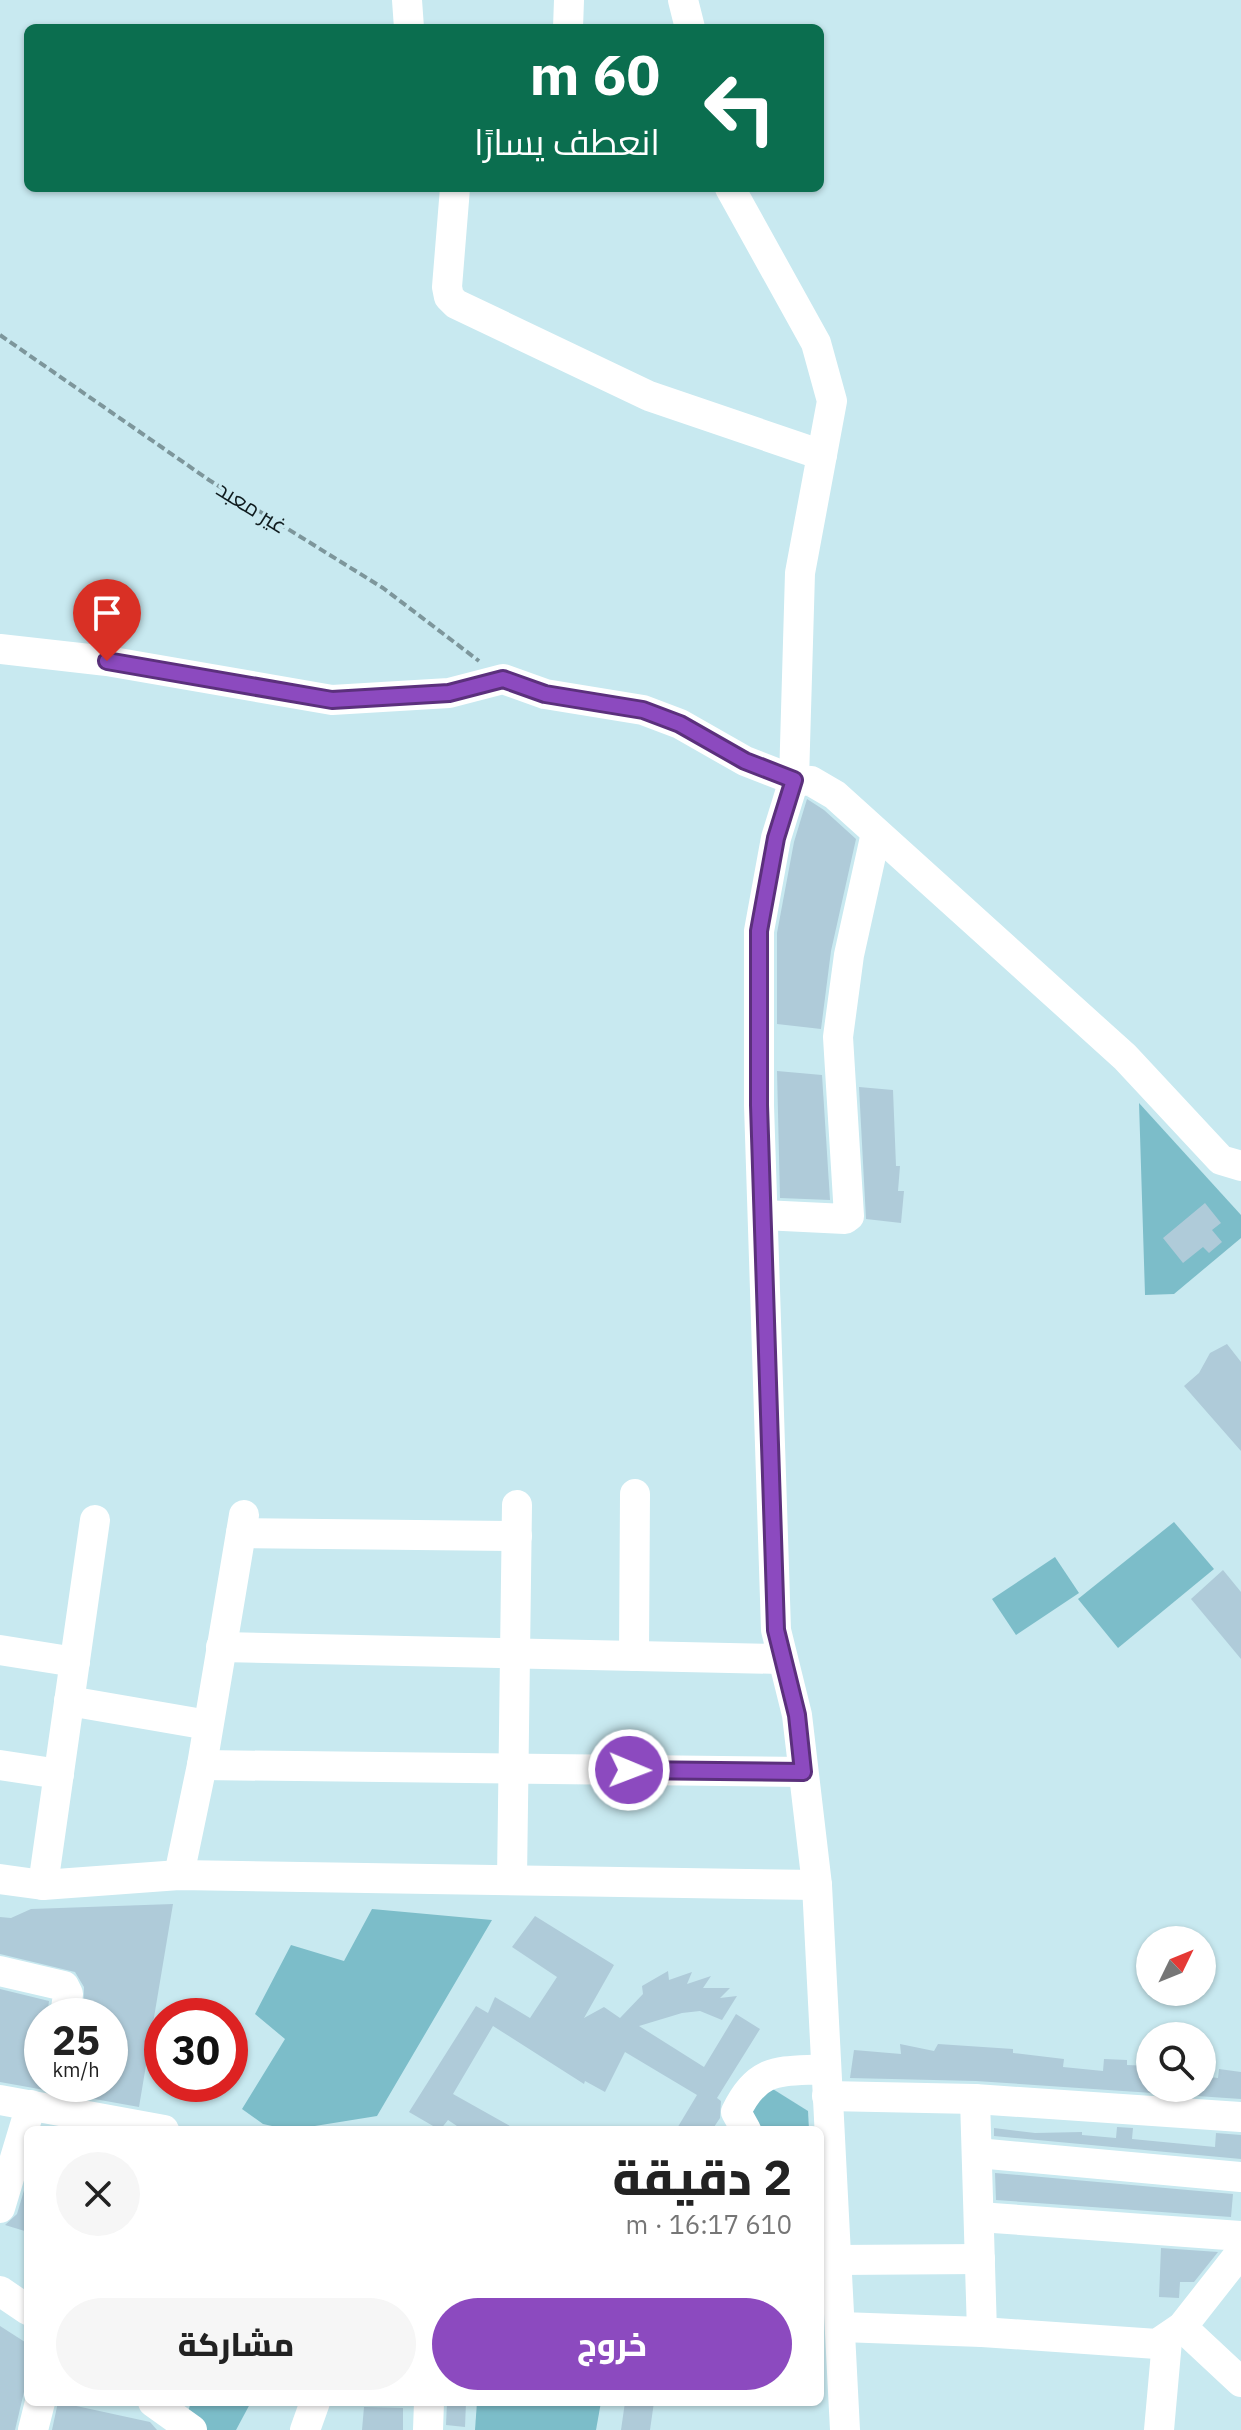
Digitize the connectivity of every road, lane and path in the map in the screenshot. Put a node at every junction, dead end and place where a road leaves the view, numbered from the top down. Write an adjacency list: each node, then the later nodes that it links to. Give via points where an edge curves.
1 (407, 0): 4 (street)
2 (569, 0): 5 (street)
3 (683, 0): 6 (street)
4 (409, 24)
5 (568, 24)
6 (689, 24)
7 (455, 192): 10 (street, via 447,287 456,304 649,396)
8 (732, 192): 10 (street, via 816,343 832,401)
9 (0, 335): 12 (path, غير معبد, via 209,480 383,588)
10 (822, 455): 13 (street, via 800,573)
11 (0, 649): 12 (street, via 107,661 332,700 449,693)
12 (503, 679): 13 (street, via 545,694 643,710)
13 (794, 780): 14 (street, via 822,785); 16 (street, via 776,838 759,931)
14 (876, 833): 15 (street, via 1125,1057 1221,1160); 16 (street, via 849,955 838,1037 849,1216)
15 (1241, 1166)
16 (763, 1215): 25 (street)
17 (635, 1494): 24 (street)
18 (517, 1505): 20 (street)
19 (95, 1520): 26 (street)
20 (517, 1536): 21 (street, via 243,1524); 23 (street)
21 (221, 1647): 23 (street); 28 (street)
22 (0, 1650): 26 (street)
23 (515, 1653): 24 (street); 31 (street)
24 (634, 1656): 25 (street)
25 (780, 1659): 32 (street, via 797,1715)
26 (75, 1662): 27 (street)
27 (69, 1701): 28 (street); 33 (street)
28 (208, 1725): 30 (street)
29 (0, 1765): 33 (street)
30 (202, 1765): 31 (street); 34 (street)
31 (513, 1769): 32 (street); 36 (street)
32 (803, 1772): 38 (street)
33 (59, 1774): 37 (street)
34 (179, 1875): 36 (street); 37 (street)
35 (0, 1879): 37 (street)
36 (512, 1880): 38 (street)
37 (43, 1885)
38 (817, 1885): 41 (street)
39 (0, 1971): 40 (street, via 64,1986)
40 (67, 1998)
41 (826, 2083): 42 (street); 48 (street, via 769,2073 756,2080 736,2112); 52 (street)
42 (975, 2099): 45 (street); 50 (street)
43 (0, 2100): 44 (street)
44 (31, 2105): 46 (street); 47 (street)
45 (1241, 2117)
46 (25, 2126)
47 (124, 2126)
48 (744, 2126)
49 (24, 2128): 53 (street)
50 (977, 2153): 51 (street); 54 (street)
51 (1241, 2177)
52 (826, 2184): 57 (street)
53 (0, 2208)
54 (979, 2217): 55 (street); 58 (street)
55 (1241, 2236)
56 (1241, 2252): 63 (street)
57 (828, 2258): 58 (street); 61 (street)
58 (980, 2259): 62 (street)
59 (0, 2291): 60 (street)
60 (24, 2307)
61 (841, 2327): 62 (street); 73 (street)
62 (982, 2332): 63 (street, via 1145,2345)
63 (1174, 2334): 64 (street); 74 (street)
64 (1241, 2382)
65 (39, 2406): 70 (street)
66 (158, 2406): 69 (street)
67 (314, 2406): 71 (street)
68 (429, 2406): 72 (street)
69 (183, 2427)
70 (33, 2430)
71 (305, 2430)
72 (428, 2430)
73 (845, 2430)
74 (1159, 2430)

